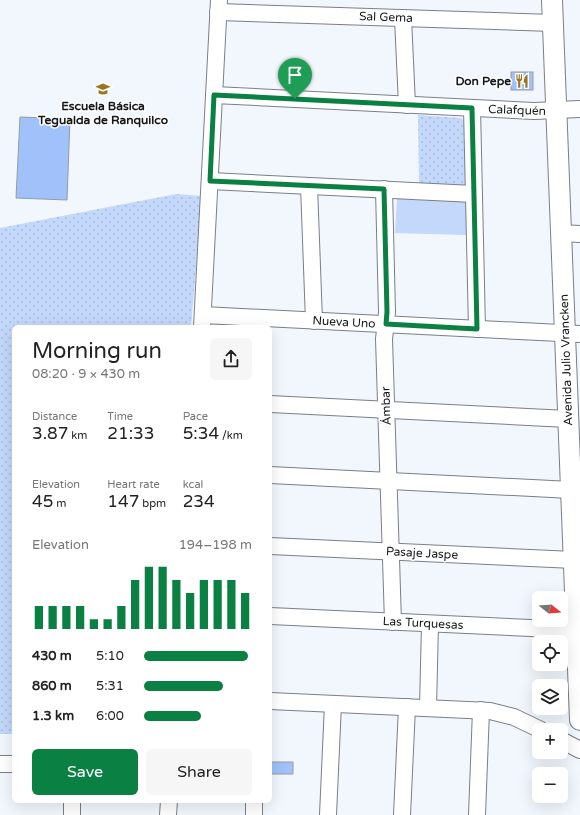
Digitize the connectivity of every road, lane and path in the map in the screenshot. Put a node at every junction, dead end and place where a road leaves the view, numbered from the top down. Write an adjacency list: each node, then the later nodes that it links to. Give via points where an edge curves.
1 (552, 0): 4 (street, Avenida Julio Vrancken)
2 (219, 6): 3 (street, Sal Gema); 5 (street)
3 (403, 18): 4 (street, Sal Gema); 6 (street)
4 (553, 23): 9 (street, Avenida Julio Vrancken)
5 (214, 95): 6 (street, Calafquén); 10 (street)
6 (407, 105): 7 (street, Calafquén)
7 (472, 108): 9 (street, Calafquén, via 540,112); 13 (street)
8 (580, 109): 9 (street, Calafquén)
9 (556, 110): 14 (street, Avenida Julio Vrancken)
10 (210, 181): 11 (street); 15 (street)
11 (309, 186): 12 (street); 16 (street)
12 (384, 189): 13 (street); 17 (street, Ámbar)
13 (474, 194): 18 (street)
14 (571, 234): 19 (street, Avenida Julio Vrancken)
15 (203, 321): 16 (street, Nueva Uno)
16 (314, 321): 17 (street, Nueva Uno)
17 (386, 324): 18 (street, Nueva Uno); 21 (street, Ámbar)
18 (477, 329): 19 (street, Nueva Uno)
19 (572, 334): 22 (street, Avenida Julio Vrancken)
20 (272, 404): 21 (street)
21 (386, 410): 22 (street); 24 (street, Ámbar)
22 (572, 431): 25 (street, Avenida Julio Vrancken)
23 (272, 475): 24 (street)
24 (388, 481): 25 (street); 28 (street, Ámbar)
25 (571, 490): 26 (street, Avenida Julio Vrancken)
26 (576, 515): 29 (street, Avenida Julio Vrancken)
27 (272, 546): 28 (street, Pasaje Jaspe)
28 (391, 552): 29 (street, Pasaje Jaspe); 32 (street, Ámbar)
29 (574, 560): 30 (street, Avenida Julio Vrancken)
30 (578, 591): 34 (street, Avenida Julio Vrancken)
31 (272, 616): 32 (street, Las Turquesas)
32 (393, 622): 33 (street, Las Turquesas)
33 (430, 624): 34 (street, Las Turquesas); 39 (street)
34 (576, 630): 35 (street, Avenida Julio Vrancken)
35 (579, 667): 41 (street, Avenida Julio Vrancken)
36 (272, 701): 37 (street)
37 (333, 704): 38 (street); 53 (street)
38 (407, 706): 39 (street); 54 (street)
39 (428, 708): 40 (street)
40 (482, 710): 42 (street, via 514,717); 55 (street)
41 (580, 720)
42 (532, 726)
43 (568, 744): 44 (street)
44 (580, 750)
45 (0, 764): 46 (street)
46 (12, 764)
47 (72, 803): 50 (street)
48 (169, 803): 51 (street)
49 (254, 803): 52 (street)
50 (72, 815)
51 (168, 815)
52 (254, 815)
53 (328, 815)
54 (402, 815)
55 (477, 815)

